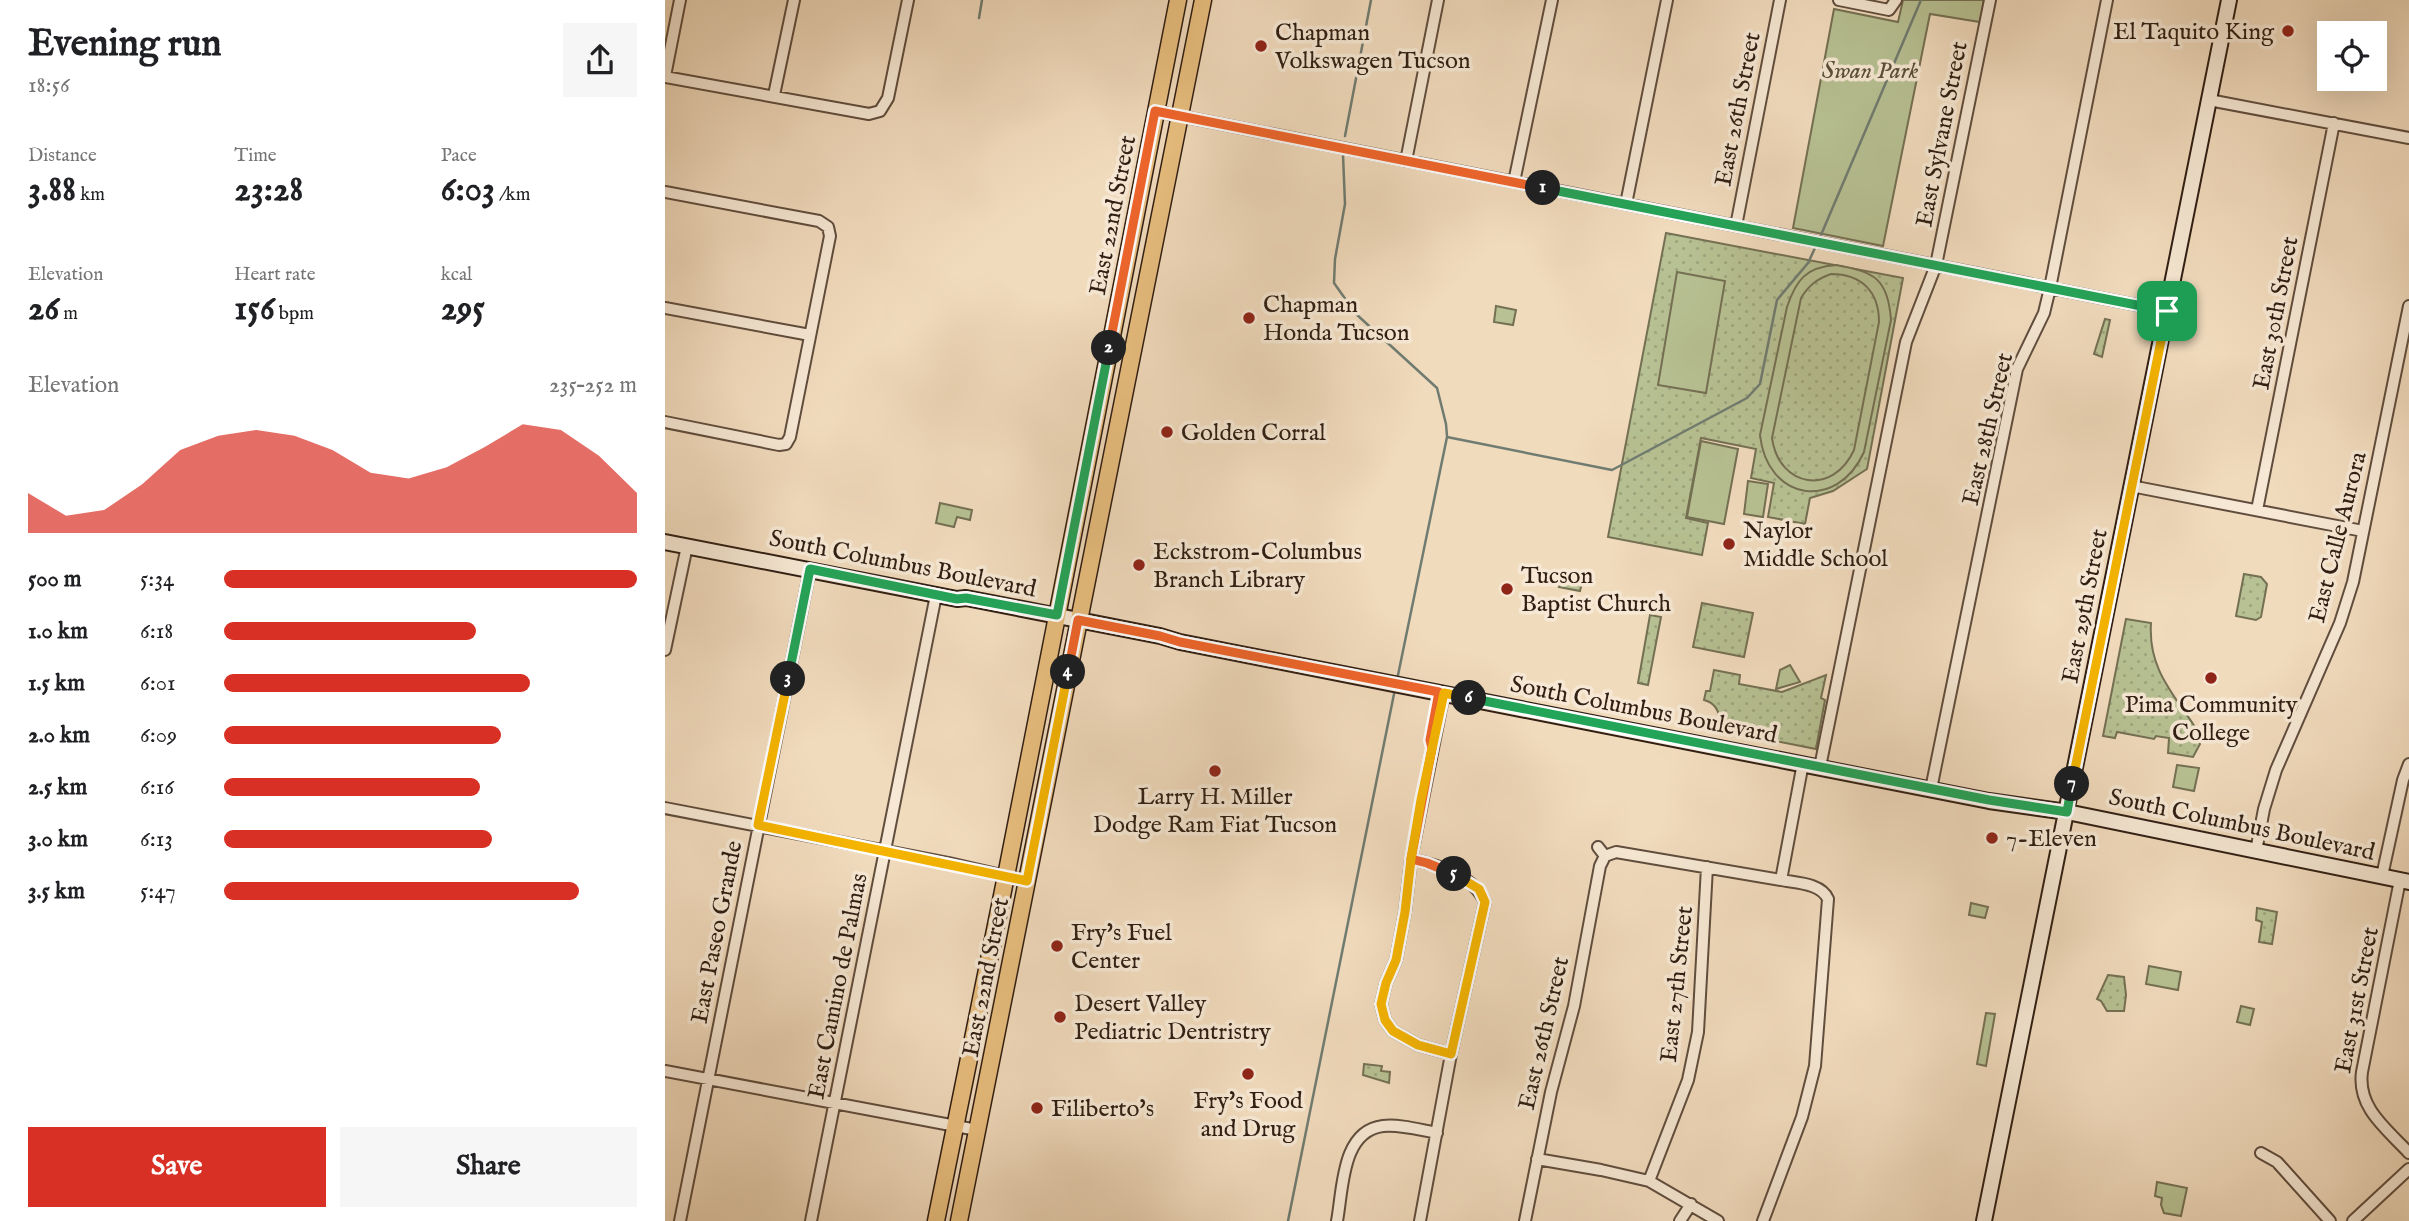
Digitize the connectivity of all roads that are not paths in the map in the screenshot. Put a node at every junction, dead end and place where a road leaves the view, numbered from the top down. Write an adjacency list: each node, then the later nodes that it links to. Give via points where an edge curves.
1 (680, 0): 15 (street)
2 (794, 0): 16 (street)
3 (908, 0): 16 (street, via 881,113)
4 (1178, 0): 18 (main road, East 22nd Street)
5 (1203, 0): 19 (main road, East 22nd Street)
6 (1438, 0): 22 (street)
7 (1552, 0): 23 (street)
8 (1667, 0): 25 (street)
9 (1780, 0): 26 (street, East 26th Street)
10 (1839, 0): 14 (street)
11 (1990, 0): 27 (street, East Sylvane Street)
12 (2107, 0): 28 (street, East 28th Street)
13 (2229, 0): 17 (street, East 29th Street)
14 (1892, 5)
15 (665, 76): 16 (street)
16 (774, 95)
17 (2209, 100): 20 (street); 31 (street, East 29th Street)
18 (1155, 111): 19 (street); 43 (main road, East 22nd Street)
19 (1179, 116): 22 (street); 44 (main road, East 22nd Street)
20 (2334, 123): 21 (street); 37 (street, East 30th Street)
21 (2409, 138)
22 (1406, 161): 23 (street)
23 (1514, 182): 25 (street)
24 (665, 192): 32 (street, via 819,221 830,229)
25 (1626, 204): 26 (street)
26 (1736, 226): 27 (street)
27 (1936, 265): 28 (street); 49 (street, East Sylvane Street, via 1906,342)
28 (2050, 288): 31 (street); 50 (street, East 28th Street, via 2044,313 2017,369)
29 (2409, 306): 33 (street, East Calle Aurora)
30 (665, 307): 32 (street)
31 (2167, 311): 36 (street, East 29th Street)
32 (810, 335): 35 (street, via 786,444)
33 (2396, 370): 34 (street); 38 (street, East Calle Aurora)
34 (2409, 373)
35 (665, 422)
36 (2131, 486): 37 (street); 52 (street, East 29th Street)
37 (2257, 510): 38 (street)
38 (2363, 531): 55 (street, East Calle Aurora, via 2340,623 2276,769)
39 (665, 541): 40 (street, South Columbus Boulevard)
40 (687, 546): 41 (street, South Columbus Boulevard); 45 (street)
41 (810, 569): 42 (street, South Columbus Boulevard); 53 (street, East Paseo Grande)
42 (936, 595): 43 (street, South Columbus Boulevard); 54 (street, East Camino de Palmas)
43 (1057, 615): 44 (street, South Columbus Boulevard); 58 (main road, East 22nd Street)
44 (1078, 620): 46 (street, South Columbus Boulevard); 61 (main road, East 22nd Street)
45 (665, 650)
46 (1441, 693): 47 (street, South Columbus Boulevard); 56 (street)
47 (1803, 763): 49 (street, South Columbus Boulevard); 60 (street)
48 (2409, 764): 59 (street)
49 (1820, 767): 50 (street, South Columbus Boulevard)
50 (1931, 789): 52 (street, South Columbus Boulevard)
51 (665, 808): 53 (street)
52 (2067, 812): 55 (street, South Columbus Boulevard); 86 (street, East 29th Street)
53 (758, 825): 54 (street); 65 (street, East Paseo Grande)
54 (885, 850): 58 (street); 66 (street, East Camino de Palmas)
55 (2256, 851): 59 (street, South Columbus Boulevard)
56 (1411, 859): 63 (street, via 1396,960 1382,1012 1393,1031 1418,1045); 63 (street, via 1464,879 1479,889 1485,902)
57 (1707, 867): 60 (street); 72 (street, East 26th Street, via 1602,852 1574,1006); 74 (street, East 27th Street, via 1698,1032 1688,1080)
58 (1006, 876): 61 (street); 67 (main road, East 22nd Street)
59 (2382, 876): 62 (street, South Columbus Boulevard)
60 (1781, 880): 85 (street, via 1829,891 1828,920 1815,1066 1802,1117)
61 (1027, 881): 68 (main road, East 22nd Street)
62 (2405, 881): 71 (street, East 31st Street, via 2361,1089 2370,1110)
63 (1451, 1054): 69 (street)
64 (665, 1071): 65 (street)
65 (708, 1080): 66 (street); 76 (street, East Paseo Grande)
66 (835, 1102): 67 (street); 77 (street, East Camino de Palmas)
67 (955, 1125): 68 (street); 78 (main road, East 22nd Street)
68 (977, 1130): 79 (main road, East 22nd Street)
69 (1437, 1133): 80 (street, via 1382,1126 1367,1132 1348,1157); 81 (street)
70 (2261, 1153): 87 (street, via 2277,1162)
71 (2409, 1153)
72 (1537, 1159): 74 (street); 82 (street, East 26th Street)
73 (2409, 1170): 88 (street)
74 (1649, 1181): 75 (street)
75 (1691, 1204): 83 (street); 84 (street)
76 (680, 1221)
77 (811, 1221)
78 (936, 1221)
79 (959, 1221)
80 (1337, 1221)
81 (1420, 1221)
82 (1525, 1221)
83 (1680, 1221)
84 (1718, 1221)
85 (1763, 1221)
86 (1984, 1221)
87 (2330, 1221)
88 (2353, 1221)

